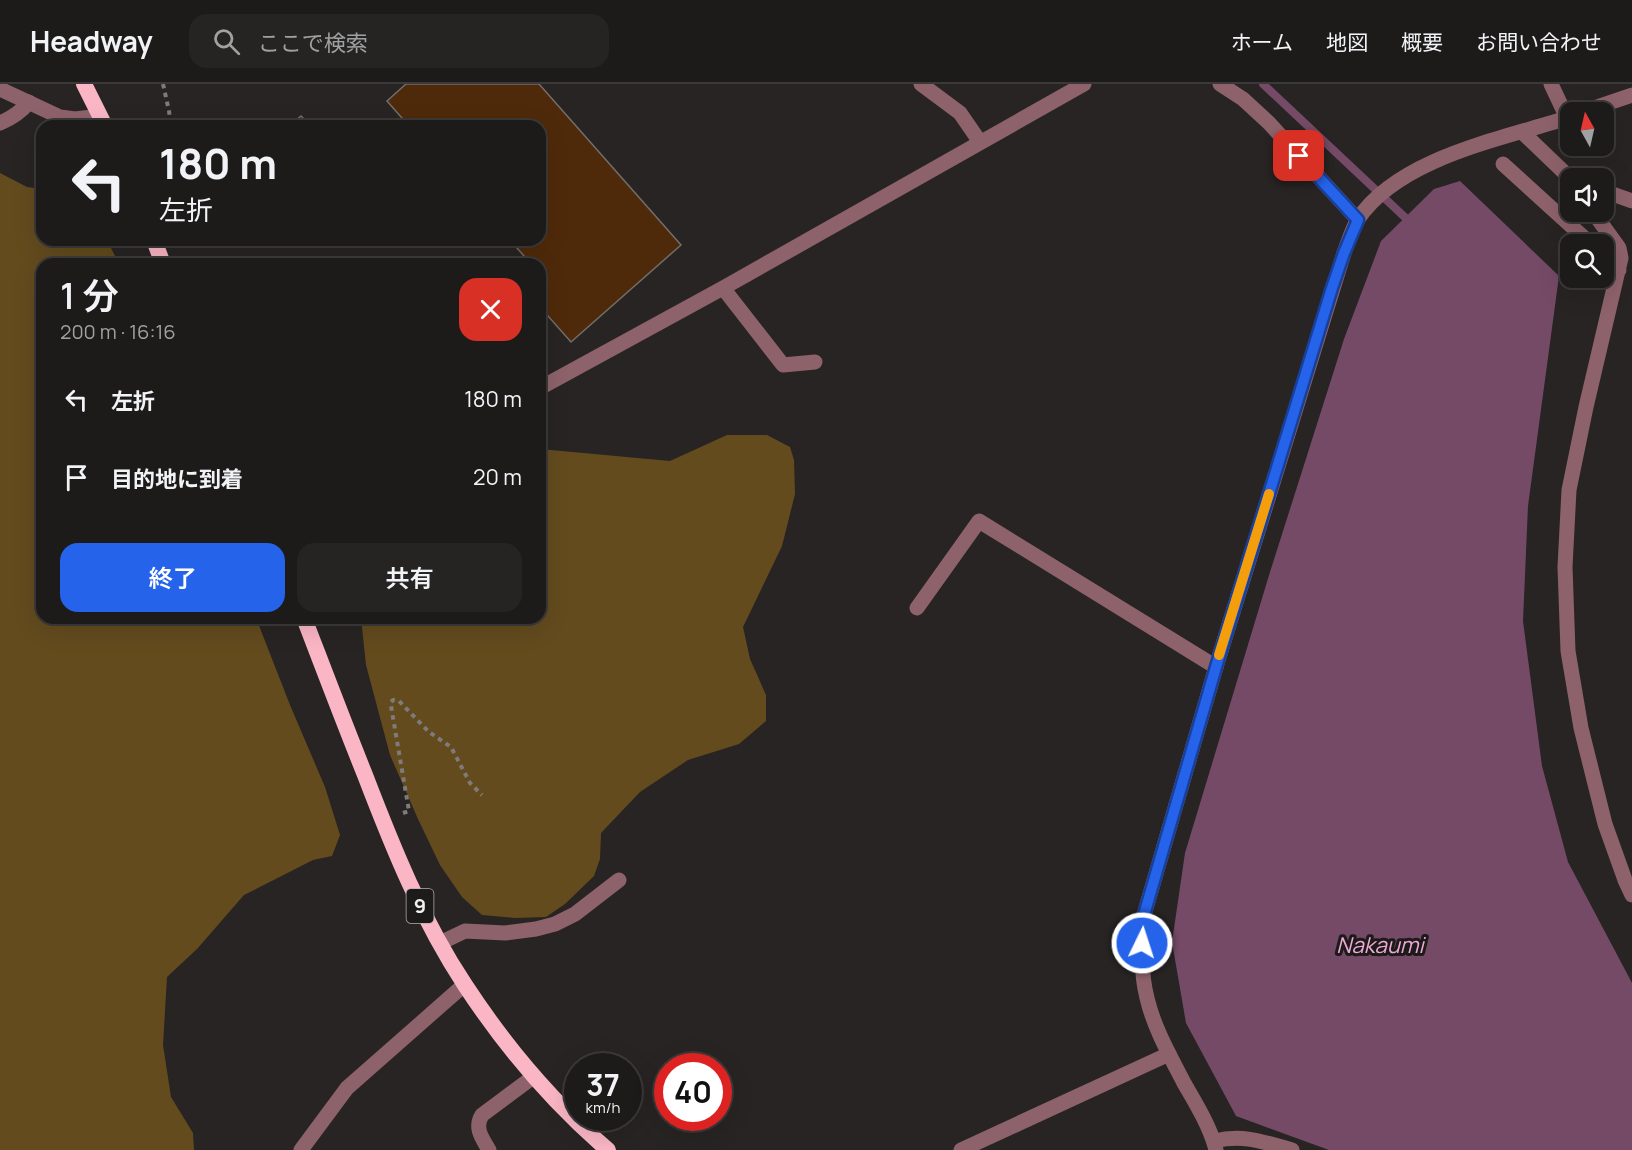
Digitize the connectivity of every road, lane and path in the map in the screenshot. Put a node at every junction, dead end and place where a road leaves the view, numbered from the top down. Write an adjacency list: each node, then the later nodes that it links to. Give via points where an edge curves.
1 (84, 84): 13 (highway)
2 (163, 84): 14 (path)
3 (921, 84): 18 (street, via 960,113)
4 (1084, 84): 18 (street)
5 (1220, 84): 23 (street, via 1269,123)
6 (1551, 84): 10 (street)
7 (0, 89): 9 (street)
8 (1632, 95): 11 (street)
9 (29, 102): 12 (street, via 60,117); 16 (street)
10 (1561, 102)
11 (1611, 102)
12 (88, 120)
13 (102, 120)
14 (170, 120)
15 (1560, 120): 17 (street)
16 (0, 123)
17 (1522, 132): 20 (street); 23 (street, via 1458,152 1408,174 1373,202)
18 (980, 142): 28 (street)
19 (1503, 164): 25 (street)
20 (1560, 168)
21 (1614, 194): 22 (street)
22 (1631, 202)
23 (1358, 220): 33 (street, via 1332,288)
24 (1600, 222): 27 (street, via 1619,248)
25 (1580, 234)
26 (1614, 265): 27 (street)
27 (1619, 270): 37 (street, via 1569,490 1564,567 1568,651 1581,728 1605,824)
28 (723, 288): 29 (street, via 783,365); 30 (street)
29 (816, 362)
30 (546, 385)
31 (917, 608): 33 (street, via 979,521)
32 (306, 624): 38 (highway, 9, via 408,883)
33 (1216, 667): 40 (street, via 1144,915 1147,997)
34 (482, 795): 35 (path, via 470,783 451,747 429,732 399,701 393,700 409,811)
35 (401, 814)
36 (619, 879): 38 (street, via 575,914 555,924 505,933 465,931)
37 (1632, 895)
38 (440, 943): 39 (highway, 9)
39 (464, 985): 41 (highway, 9); 43 (street, via 347,1088)
40 (1169, 1054): 42 (street); 46 (street)
41 (533, 1077): 44 (street, via 482,1115 479,1131); 45 (highway, 9)
42 (1215, 1145): 47 (street, via 1230,1137)
43 (302, 1150)
44 (489, 1150)
45 (608, 1150)
46 (961, 1150)
47 (1292, 1150)

